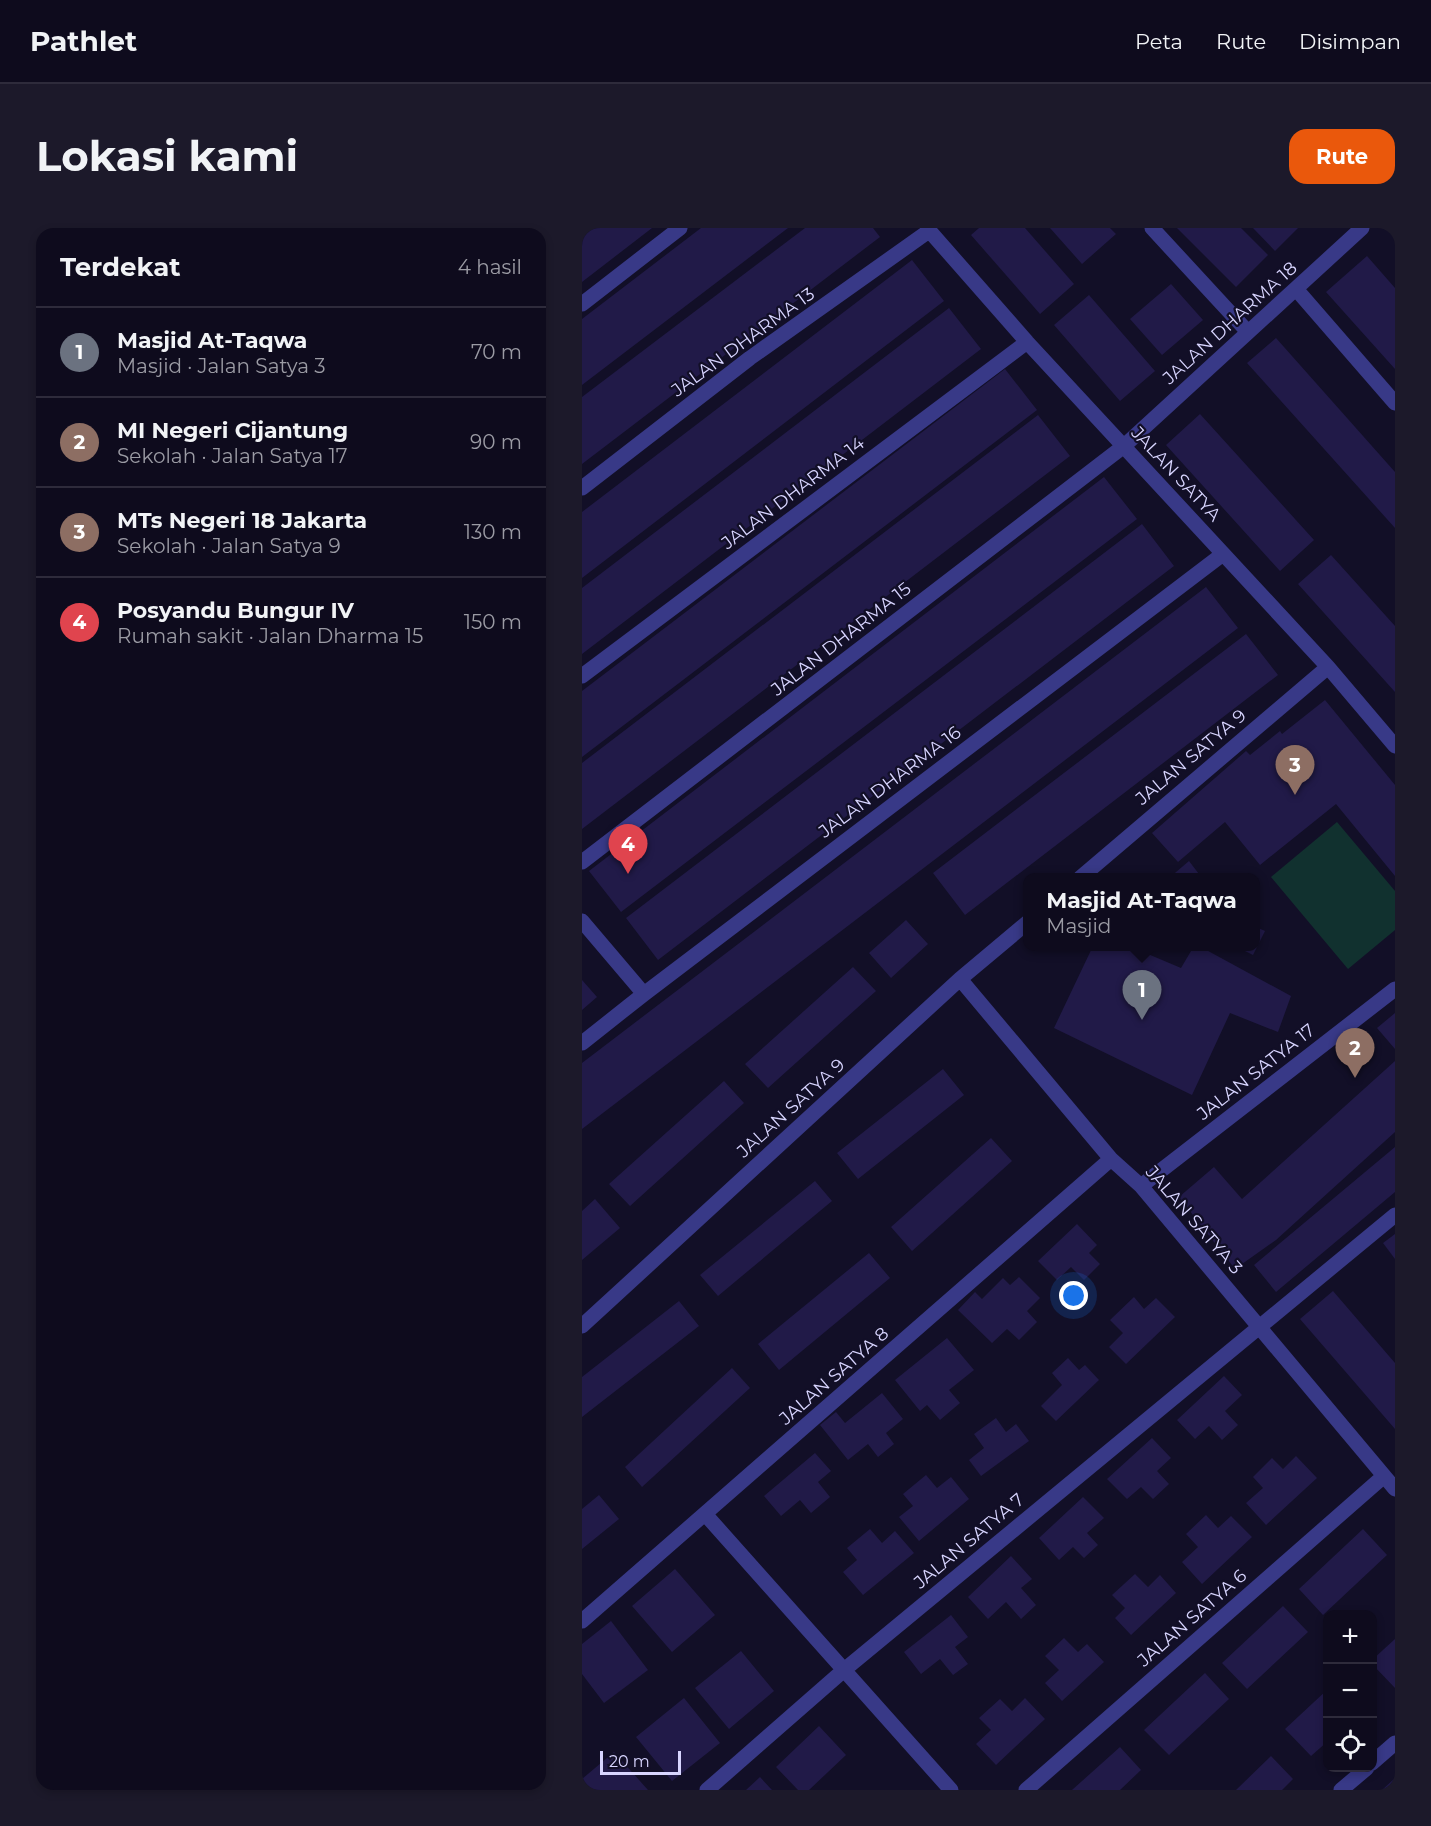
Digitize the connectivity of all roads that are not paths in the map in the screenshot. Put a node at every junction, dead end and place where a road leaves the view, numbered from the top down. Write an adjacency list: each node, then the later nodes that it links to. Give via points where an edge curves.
1 (680, 228): 6 (street)
2 (1152, 228): 7 (street)
3 (1362, 228): 5 (street, JALAN DHARMA 18)
4 (928, 229): 8 (street, JALAN SATYA); 11 (street, JALAN DHARMA 13, via 750,358)
5 (1296, 289): 7 (street, JALAN DHARMA 18); 9 (street)
6 (582, 304)
7 (1248, 332): 10 (street, JALAN DHARMA 18)
8 (1027, 342): 10 (street, JALAN SATYA); 14 (street, JALAN DHARMA 14)
9 (1395, 402)
10 (1124, 446): 12 (street, JALAN SATYA); 16 (street, JALAN DHARMA 15)
11 (582, 488)
12 (1223, 554): 13 (street, JALAN SATYA); 22 (street, JALAN DHARMA 16)
13 (1328, 667): 15 (street, JALAN SATYA); 17 (street, JALAN SATYA 9)
14 (582, 676)
15 (1395, 746)
16 (582, 862)
17 (1086, 873)
18 (582, 921): 22 (street)
19 (1023, 926): 20 (street, JALAN SATYA 9)
20 (960, 979): 24 (street, JALAN SATYA 3); 28 (street, JALAN SATYA 9)
21 (1395, 989): 25 (street, JALAN SATYA 17)
22 (644, 994): 23 (street, JALAN DHARMA 16)
23 (582, 1043)
24 (1111, 1159): 25 (street, JALAN SATYA 3); 31 (street, JALAN SATYA 8)
25 (1141, 1186): 27 (street, JALAN SATYA 3)
26 (1395, 1215): 27 (street, JALAN SATYA 7)
27 (1260, 1325): 29 (street, JALAN SATYA 3); 33 (street, JALAN SATYA 7)
28 (582, 1326)
29 (1384, 1476): 30 (street, JALAN SATYA 3); 39 (street, JALAN SATYA 6)
30 (1395, 1489)
31 (705, 1514): 32 (street, JALAN SATYA 8); 33 (street)
32 (582, 1621)
33 (844, 1670): 37 (street, JALAN SATYA 7); 38 (street)
34 (1395, 1743): 35 (street)
35 (1377, 1759)
36 (1361, 1772): 40 (street)
37 (707, 1790)
38 (951, 1790)
39 (1026, 1790)
40 (1341, 1790)

